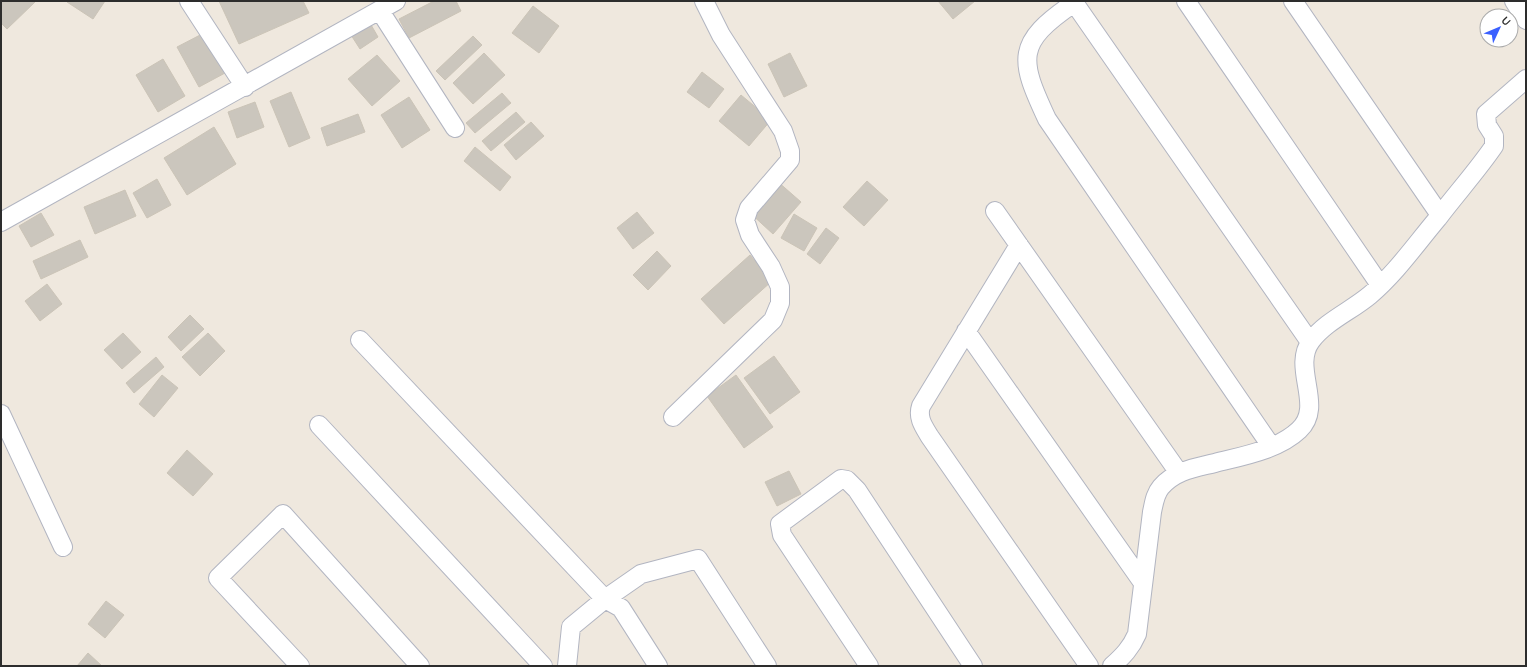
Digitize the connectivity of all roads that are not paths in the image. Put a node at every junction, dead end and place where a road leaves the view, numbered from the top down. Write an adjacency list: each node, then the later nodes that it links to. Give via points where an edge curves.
1 (189, 1): 11 (street)
2 (396, 1): 8 (street)
3 (704, 1): 22 (street, via 722,35 783,131 790,151 790,160 749,208 745,220 750,235 771,267 780,287 780,303 773,320)
4 (1186, 1): 17 (street)
5 (1293, 1): 14 (street)
6 (1514, 1): 9 (street)
7 (1074, 2): 20 (street); 24 (street, via 1051,18 1027,52 1026,64 1033,88 1047,120)
8 (380, 11): 11 (street); 12 (street)
9 (1526, 20)
10 (1526, 79): 14 (street, via 1486,114 1486,125 1494,136 1494,146)
11 (245, 87): 15 (street)
12 (455, 128)
13 (995, 211): 16 (street)
14 (1440, 215): 17 (street)
15 (1, 222)
16 (1019, 245): 18 (street); 25 (street)
17 (1380, 285): 20 (street)
18 (966, 331): 27 (street); 37 (street, via 921,406 921,420)
19 (360, 340): 28 (street)
20 (1310, 342): 24 (street, via 1304,368 1310,411 1308,419 1280,443)
21 (1, 414): 26 (street)
22 (673, 418)
23 (319, 425): 31 (street)
24 (1270, 446): 25 (street)
25 (1179, 473): 27 (street, via 1161,487 1156,495)
26 (63, 547)
27 (1143, 584): 38 (street, via 1137,634 1125,654)
28 (605, 599): 32 (street, via 571,627); 33 (street, via 621,608); 34 (street, via 641,574 698,559)
29 (300, 666): 30 (street, via 218,578 283,514)
30 (420, 666)
31 (542, 666)
32 (567, 666)
33 (658, 666)
34 (767, 666)
35 (869, 666): 36 (street, via 782,535 780,524 841,479 847,480 858,490)
36 (973, 666)
37 (1089, 666)
38 (1112, 666)

